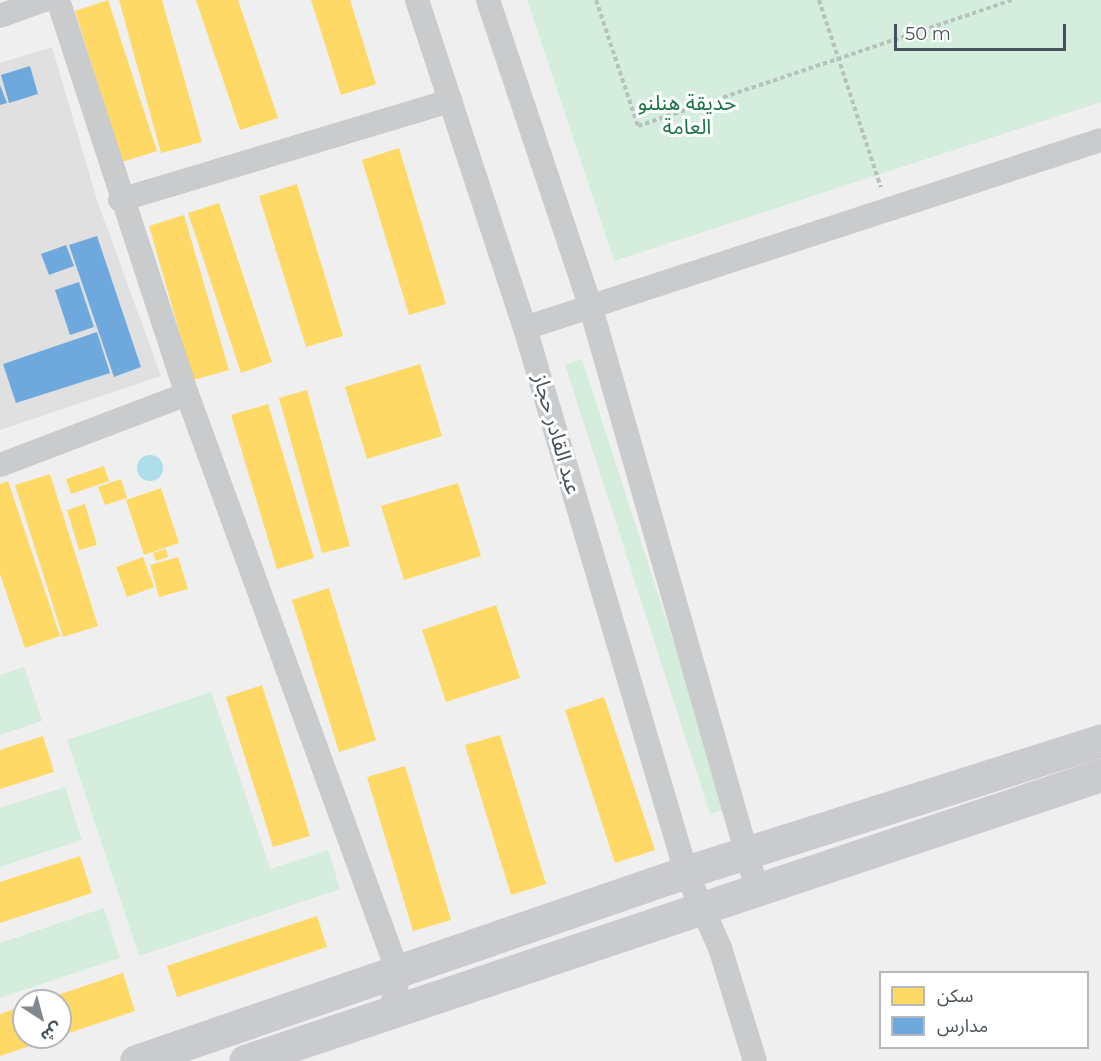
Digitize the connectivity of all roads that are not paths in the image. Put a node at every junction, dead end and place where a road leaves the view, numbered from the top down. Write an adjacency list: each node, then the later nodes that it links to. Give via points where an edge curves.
1 (44, 0): 5 (street)
2 (58, 0): 8 (street)
3 (417, 0): 6 (street, عبد القادر حجاز)
4 (488, 0): 9 (street)
5 (0, 16)
6 (451, 101): 8 (street); 10 (street, عبد القادر حجاز)
7 (1101, 140): 9 (street)
8 (120, 200): 11 (street)
9 (591, 308): 10 (street); 15 (street)
10 (525, 328): 16 (street, عبد القادر حجاز)
11 (187, 394): 12 (street); 19 (street)
12 (0, 465)
13 (1101, 740): 15 (main road)
14 (1101, 775): 17 (main road)
15 (744, 854): 16 (main road); 17 (street)
16 (686, 872): 18 (street, عبد القادر حجاز); 19 (main road)
17 (756, 886): 18 (main road)
18 (699, 906): 20 (main road); 23 (street, عبد القادر حجاز, via 720,948)
19 (399, 975): 20 (street); 21 (main road)
20 (390, 1013): 22 (main road)
21 (136, 1061)
22 (245, 1061)
23 (755, 1061)

